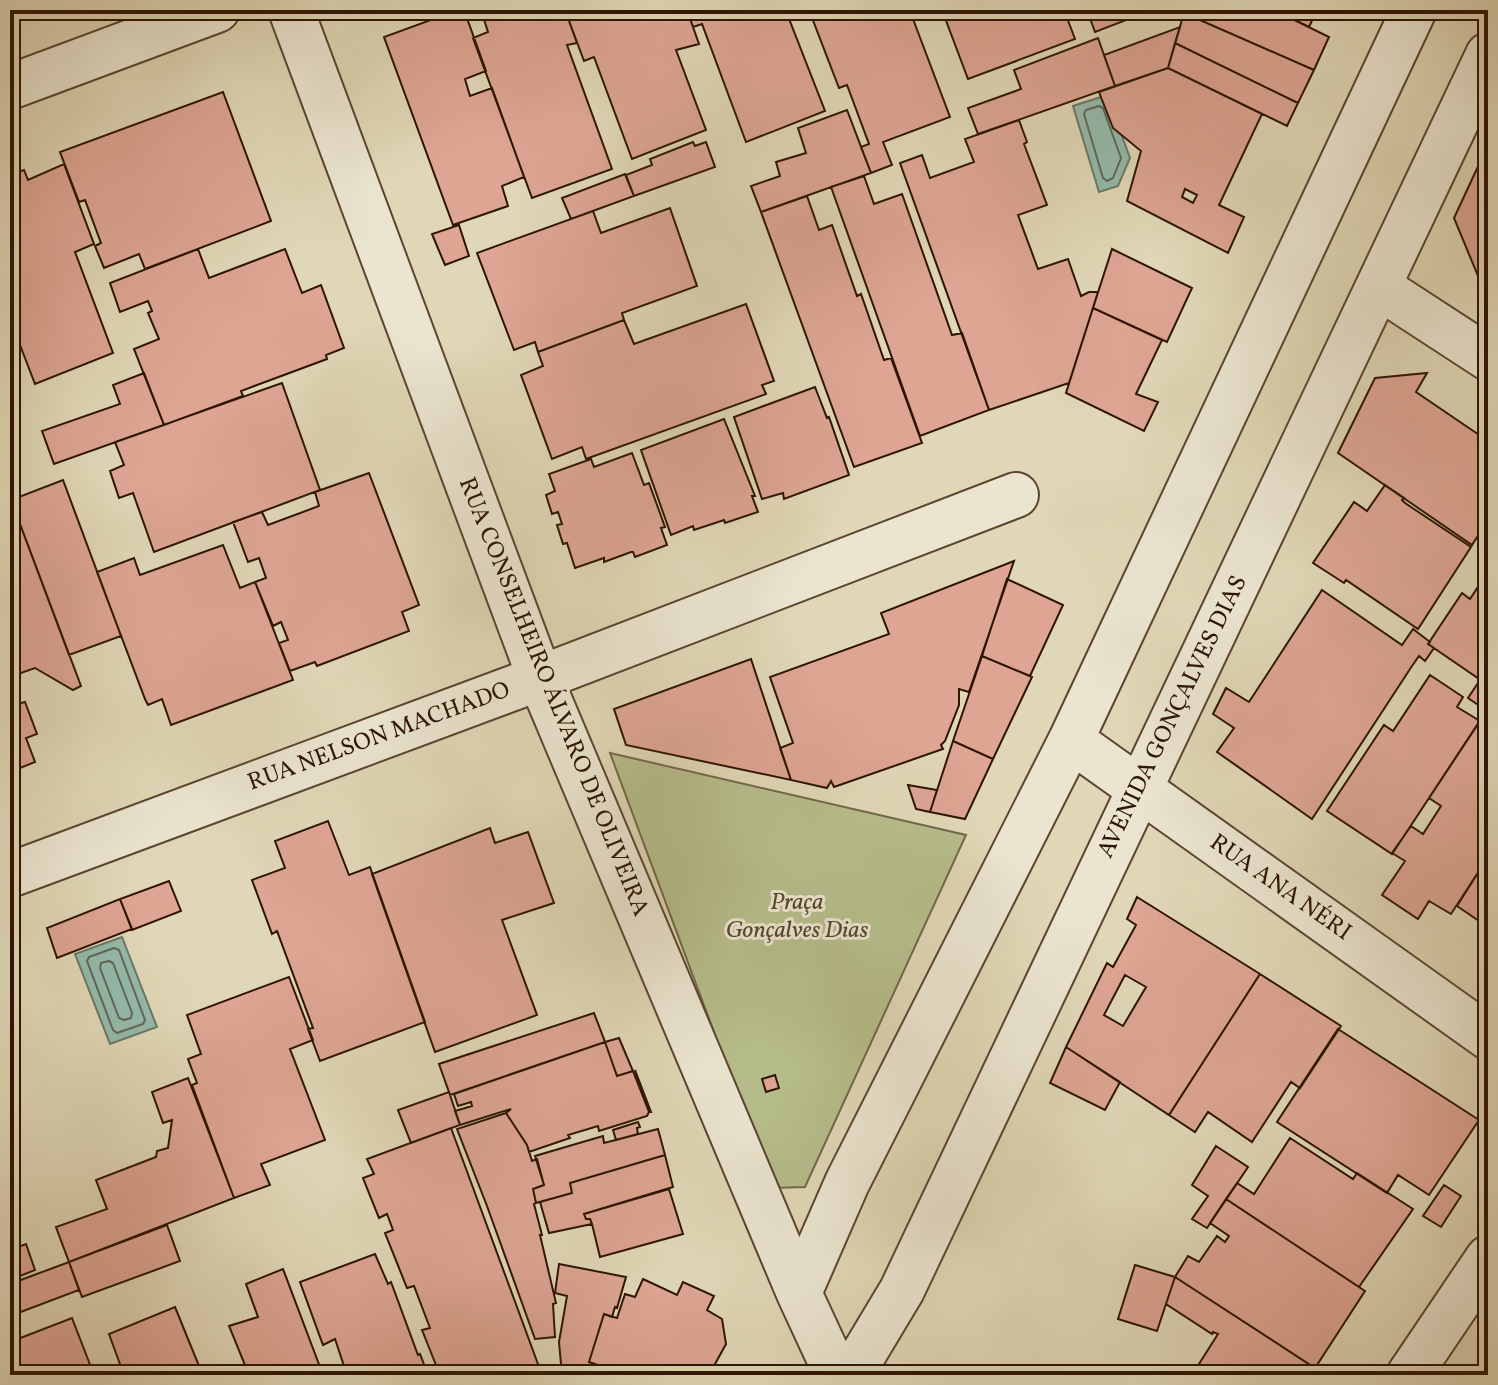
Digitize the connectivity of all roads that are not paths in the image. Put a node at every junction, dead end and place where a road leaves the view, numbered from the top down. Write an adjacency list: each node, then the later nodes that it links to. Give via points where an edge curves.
1 (217, 10): 5 (street)
2 (291, 10): 9 (street, RUA CONSELHEIRO ÁLVARO DE OLIVEIRA)
3 (1414, 10): 10 (street)
4 (1488, 55): 6 (street, AVENIDA GONÇALVES DIAS)
5 (10, 87)
6 (1379, 287): 7 (street); 11 (street, AVENIDA GONÇALVES DIAS)
7 (1488, 358)
8 (1016, 495): 9 (street, RUA NELSON MACHADO)
9 (540, 678): 12 (street, RUA NELSON MACHADO); 15 (street, RUA CONSELHEIRO ÁLVARO DE OLIVEIRA)
10 (1071, 740): 11 (street, RUA ANA NÉRI); 15 (street, via 847,1183)
11 (1139, 788): 13 (street, RUA ANA NÉRI); 17 (street, AVENIDA GONÇALVES DIAS, via 902,1290)
12 (10, 875)
13 (1488, 1037)
14 (1488, 1258): 18 (street)
15 (799, 1293): 16 (street, RUA CONSELHEIRO ÁLVARO DE OLIVEIRA)
16 (837, 1375)
17 (851, 1375)
18 (1409, 1375)

